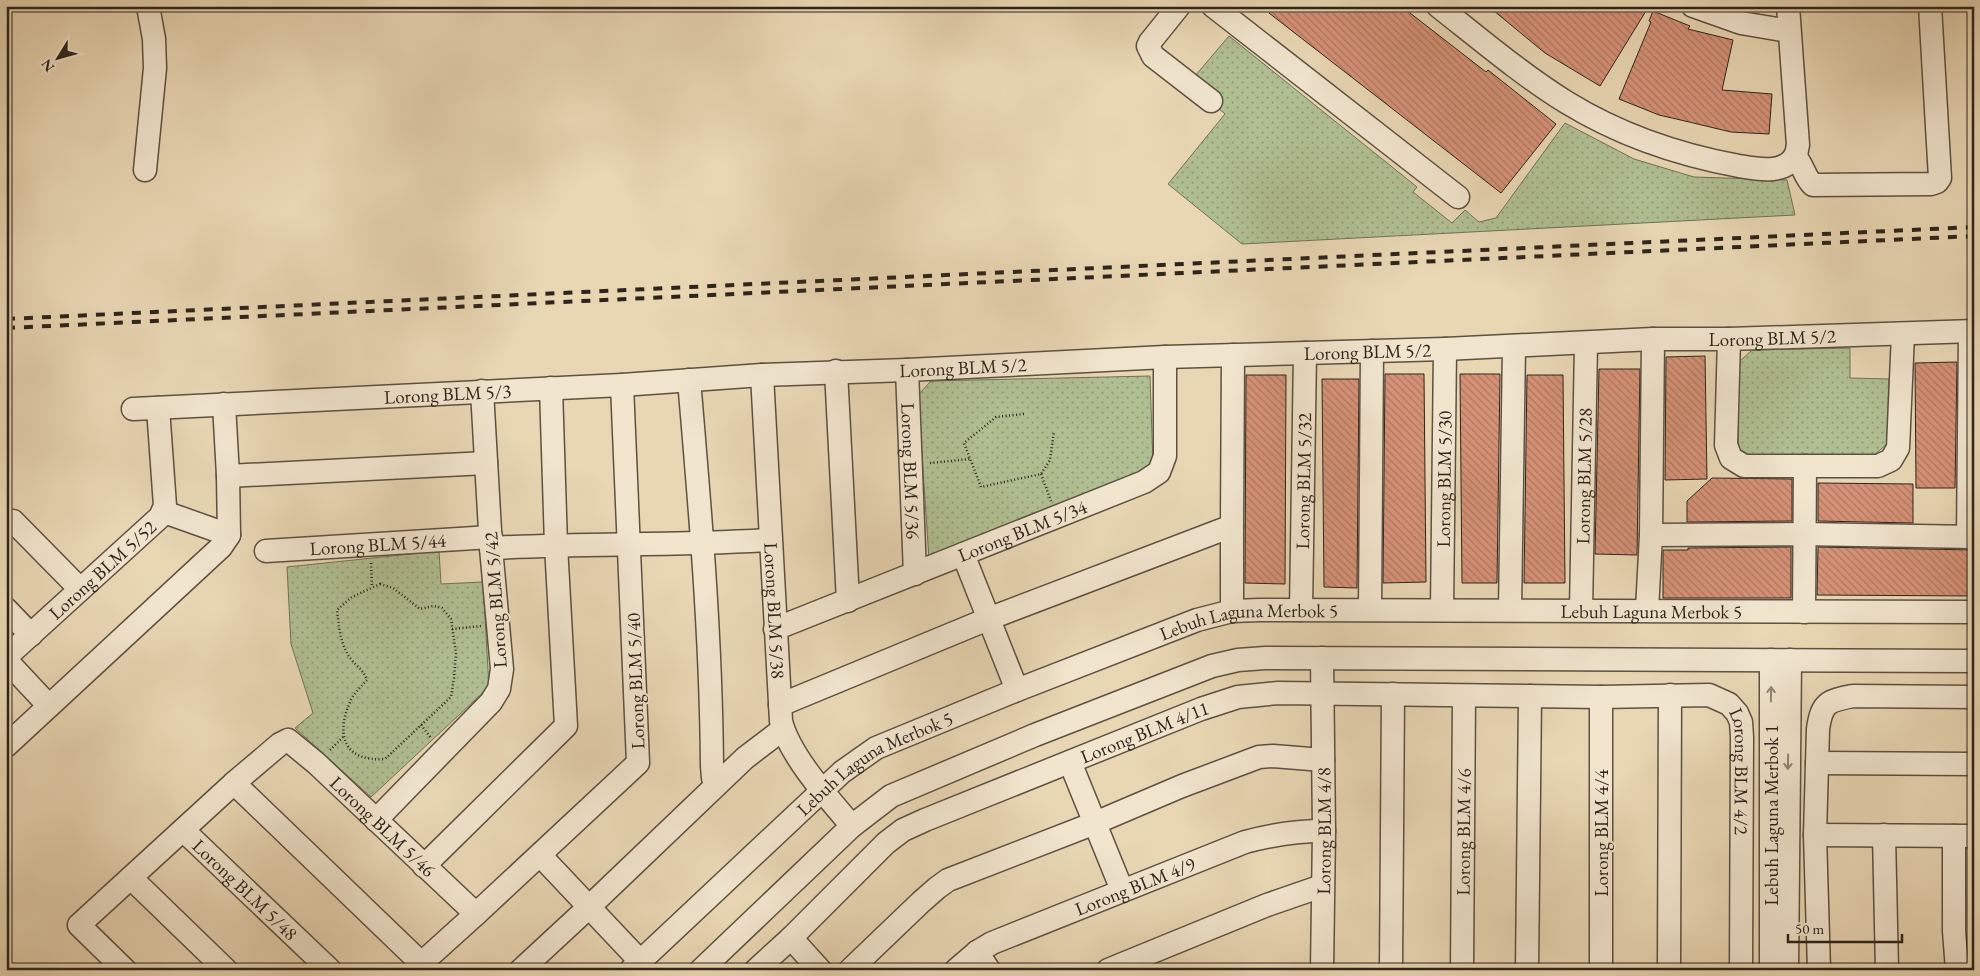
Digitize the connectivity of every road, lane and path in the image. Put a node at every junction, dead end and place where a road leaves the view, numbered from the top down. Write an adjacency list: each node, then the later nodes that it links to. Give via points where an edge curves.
1 (148, 6): 11 (street, via 155,68)
2 (1179, 6): 9 (street, via 1150,42 1149,50)
3 (1213, 6): 12 (street)
4 (1438, 6): 10 (street, via 1566,102 1616,128 1681,152 1754,168 1773,170)
5 (1693, 6): 8 (street, via 1741,23)
6 (1788, 6): 8 (street)
7 (1930, 6): 10 (street, via 1940,178 1937,182 1813,186)
8 (1789, 31): 10 (street, via 1798,145)
9 (1211, 102)
10 (1796, 156)
11 (145, 170)
12 (1458, 197)
13 (1972, 331): 14 (street, Lorong BLM 5/2); 49 (street)
14 (1903, 334): 16 (street, Lorong BLM 5/2); 39 (street, via 1898,448 1891,460 1878,466)
15 (1653, 339): 16 (street, Lorong BLM 5/2); 17 (street, Lorong BLM 5/2); 48 (street)
16 (1729, 339): 39 (street, via 1726,444 1732,458 1744,466)
17 (1586, 344): 18 (street, Lorong BLM 5/2); 67 (street, Lorong BLM 5/28)
18 (1514, 346): 19 (street, Lorong BLM 5/2); 66 (street)
19 (1445, 349): 20 (street, Lorong BLM 5/2); 65 (street, Lorong BLM 5/30)
20 (1372, 351): 21 (street, Lorong BLM 5/2); 62 (street)
21 (1305, 353): 22 (street, Lorong BLM 5/2); 64 (street, Lorong BLM 5/32)
22 (1232, 355): 23 (street, Lorong BLM 5/2); 45 (street)
23 (1166, 357): 24 (street, Lorong BLM 5/2); 43 (street, Lorong BLM 5/34, via 1165,456 1159,472 1144,482)
24 (907, 370): 25 (street, Lorong BLM 5/2); 38 (street, Lorong BLM 5/36)
25 (836, 371): 26 (street, Lorong BLM 5/2); 61 (street)
26 (762, 374): 27 (street, Lorong BLM 5/3); 50 (street, Lorong BLM 5/38)
27 (689, 380): 28 (street, Lorong BLM 5/3); 53 (street)
28 (622, 385): 29 (street, Lorong BLM 5/3); 55 (street, Lorong BLM 5/40)
29 (551, 388): 30 (street, Lorong BLM 5/3); 54 (street)
30 (482, 391): 31 (street, Lorong BLM 5/3); 37 (street, Lorong BLM 5/42)
31 (224, 404): 32 (street, Lorong BLM 5/3); 41 (street)
32 (158, 408): 33 (street, Lorong BLM 5/3); 42 (street, Lorong BLM 5/52)
33 (133, 409)
34 (1024, 414): 36 (path, via 996,417 964,443)
35 (1054, 431): 40 (path, via 1050,460)
36 (970, 459): 38 (path); 40 (path, via 981,487)
37 (486, 463): 41 (street); 51 (street, Lorong BLM 5/42)
38 (910, 464): 58 (street, Lorong BLM 5/36)
39 (1805, 466): 46 (street)
40 (1041, 474): 43 (path)
41 (228, 476): 47 (street)
42 (164, 512): 47 (street); 60 (street, Lorong BLM 5/52)
43 (1057, 517): 57 (street, Lorong BLM 5/34)
44 (13, 520): 60 (street)
45 (1232, 526): 69 (street); 72 (street)
46 (1803, 534): 48 (street); 49 (street); 70 (street)
47 (229, 535): 90 (street, via 221,547)
48 (1651, 535): 68 (street)
49 (1971, 537)
50 (770, 540): 53 (street, Lorong BLM 5/44); 75 (street, Lorong BLM 5/38)
51 (491, 543): 52 (street, Lorong BLM 5/44); 54 (street, Lorong BLM 5/44); 73 (street, Lorong BLM 5/42)
52 (370, 544): 56 (street, Lorong BLM 5/44); 59 (path)
53 (703, 544): 55 (street, Lorong BLM 5/44); 98 (street, via 712,766)
54 (556, 545): 55 (street, Lorong BLM 5/44); 109 (street, via 566,726)
55 (629, 545): 108 (street, Lorong BLM 5/40, via 638,763)
56 (266, 551)
57 (963, 554): 58 (street, Lorong BLM 5/34); 72 (street)
58 (915, 574): 61 (street, Lorong BLM 5/34)
59 (372, 586): 74 (path, via 380,584 393,588 420,608 442,608 451,619); 74 (path, via 337,610 340,635 350,658 363,670 367,680 350,700 343,722 343,737 351,750 370,760 385,759 451,697 456,653)
60 (80, 589): 76 (street, Lorong BLM 5/52)
61 (848, 601): 75 (street, Lorong BLM 5/34)
62 (1370, 609): 64 (street, Lebuh Laguna Merbok 5); 65 (street, Lebuh Laguna Merbok 5)
63 (6, 610): 76 (street)
64 (1301, 610): 69 (street, Lebuh Laguna Merbok 5)
65 (1442, 610): 66 (street, Lebuh Laguna Merbok 5)
66 (1510, 610): 67 (street, Lebuh Laguna Merbok 5)
67 (1581, 610): 68 (street, Lebuh Laguna Merbok 5)
68 (1647, 610): 70 (street, Lebuh Laguna Merbok 5)
69 (1232, 611): 81 (street, Lebuh Laguna Merbok 5, via 1197,620)
70 (1804, 612): 71 (street, Lebuh Laguna Merbok 5)
71 (1974, 612)
72 (988, 619): 81 (street); 89 (street)
73 (498, 625): 74 (path); 100 (street, Lorong BLM 5/42, via 502,669 499,689 491,702)
74 (452, 628)
75 (776, 629): 89 (street, Lorong BLM 5/38)
76 (31, 635): 78 (street, Lorong BLM 5/52)
77 (1322, 658): 79 (street, Lebuh Laguna Merbok 5); 82 (street, Lorong BLM 4/8); 102 (street, Lebuh Laguna Merbok 5, via 1265,658 1212,666 914,785 891,796)
78 (6, 659): 90 (street)
79 (1781, 660): 80 (street, Lebuh Laguna Merbok 5); 136 (street, Lebuh Laguna Merbok 1, one-way to 79); 137 (street, Lebuh Laguna Merbok 1, one-way to 137)
80 (1974, 661)
81 (1017, 690): 99 (street, Lebuh Laguna Merbok 5, via 876,748 848,767)
82 (1322, 694): 83 (street, Lorong BLM 4/11); 93 (street, Lorong BLM 4/8); 94 (street, Lorong BLM 4/11, via 1278,693 1238,698 1201,709)
83 (1393, 694): 85 (street, Lorong BLM 4/11); 130 (street)
84 (1670, 695): 87 (street, Lorong BLM 4/2); 134 (street); 135 (street, Lorong BLM 4/2, via 1720,699 1729,704 1741,722)
85 (1464, 696): 86 (street, Lorong BLM 4/11); 131 (street, Lorong BLM 4/6)
86 (1530, 696): 87 (street, Lorong BLM 4/11); 132 (street)
87 (1601, 697): 133 (street, Lorong BLM 4/4)
88 (1974, 697): 95 (street, via 1853,696 1834,700 1820,713)
89 (780, 705): 91 (street, Lorong BLM 5/38)
90 (49, 706): 92 (street)
91 (783, 729): 98 (street); 99 (street, Lorong BLM 5/38)
92 (6, 746)
93 (1323, 760): 101 (street, via 1259,757); 104 (street, Lorong BLM 4/8)
94 (1070, 762): 101 (street); 115 (street, Lorong BLM 4/11, via 903,830)
95 (1817, 763): 96 (street); 105 (street)
96 (1974, 764)
97 (234, 783): 100 (street, Lorong BLM 5/46, via 288,740); 103 (street); 118 (street)
98 (716, 785): 113 (street)
99 (822, 791): 102 (street, Lorong BLM 5/38); 117 (street, Lebuh Laguna Merbok 5)
100 (376, 820): 109 (street, Lorong BLM 5/46)
101 (1095, 823): 112 (street); 126 (street, via 948,880)
102 (852, 826): 123 (street, Lebuh Laguna Merbok 5)
103 (183, 830): 110 (street); 119 (street, Lorong BLM 5/48)
104 (1324, 830): 111 (street, Lorong BLM 4/8); 112 (street, Lorong BLM 4/9, via 1280,833 1245,842)
105 (1815, 835): 106 (street); 138 (street)
106 (1884, 835): 107 (street); 139 (street)
107 (1964, 836): 140 (street, via 1954,931)
108 (540, 855): 113 (street); 114 (street, Lorong BLM 5/40)
109 (424, 866): 114 (street, Lorong BLM 5/46)
110 (131, 878): 120 (street, via 79,925); 121 (street)
111 (1322, 886): 128 (street); 129 (street, Lorong BLM 4/8)
112 (1122, 890): 116 (street, Lorong BLM 4/9, via 992,943)
113 (589, 907): 117 (street); 122 (street)
114 (476, 914): 118 (street, Lorong BLM 5/40)
115 (791, 938): 124 (street, Lorong BLM 4/11); 125 (street)
116 (983, 961): 127 (street, Lorong BLM 4/9)
117 (635, 965)
118 (418, 967)
119 (326, 968)
120 (125, 970)
121 (226, 970)
122 (520, 970)
123 (701, 970)
124 (756, 970)
125 (820, 970)
126 (850, 970)
127 (956, 970)
128 (1108, 970)
129 (1322, 970)
130 (1391, 970)
131 (1462, 970)
132 (1527, 970)
133 (1601, 970)
134 (1669, 970)
135 (1741, 970)
136 (1771, 970)
137 (1787, 970)
138 (1819, 970)
139 (1887, 970)
140 (1957, 970)

